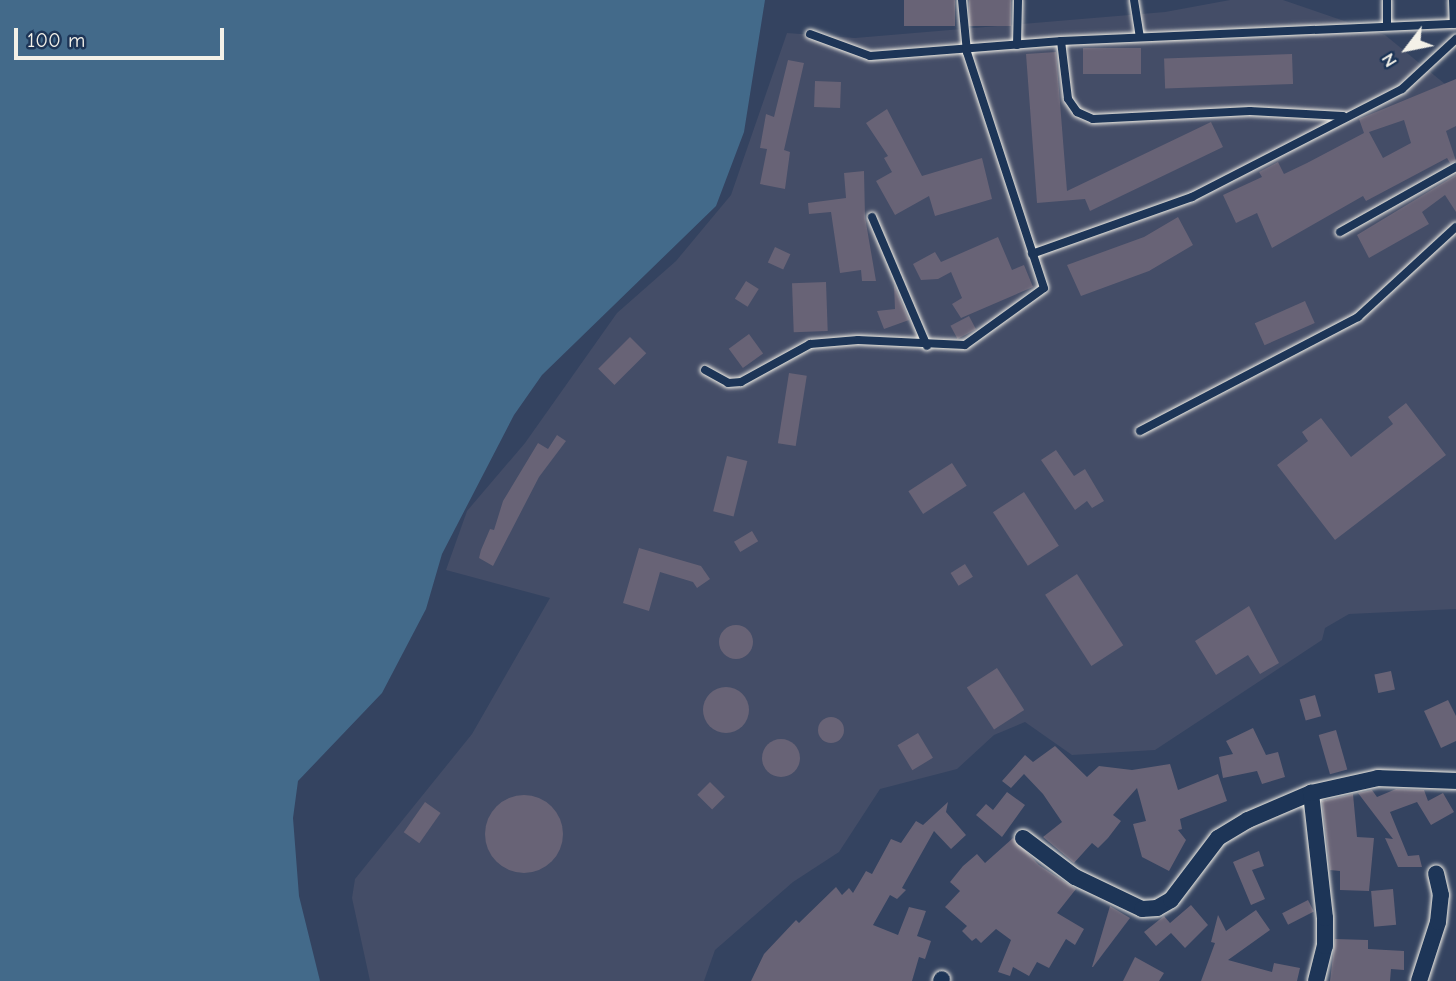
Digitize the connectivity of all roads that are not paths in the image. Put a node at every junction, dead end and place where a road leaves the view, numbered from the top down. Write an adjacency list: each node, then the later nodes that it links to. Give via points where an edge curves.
1 (962, 0): 13 (lane)
2 (1018, 0): 12 (lane)
3 (1134, 0): 9 (lane)
4 (1387, 0): 6 (lane)
5 (1453, 0): 7 (lane)
6 (1387, 24): 7 (lane); 9 (lane)
7 (1455, 24)
8 (810, 34): 13 (lane, via 870,56)
9 (1140, 37): 11 (lane)
10 (1456, 39): 14 (lane, via 1402,89)
11 (1061, 41): 12 (lane); 14 (lane, via 1068,99 1077,112 1093,119 1250,111)
12 (1017, 45): 13 (lane)
13 (967, 52): 19 (lane)
14 (1346, 116): 19 (lane, via 1192,197)
15 (1456, 167): 18 (lane)
16 (872, 217): 20 (lane)
17 (1456, 227): 22 (lane, via 1358,317)
18 (1340, 232)
19 (1032, 254): 20 (lane, via 1044,288 976,341)
20 (927, 346): 21 (lane, via 858,340 810,344 741,382 729,383)
21 (705, 370)
22 (1140, 431)
23 (1456, 781): 24 (street, via 1378,778)
24 (1311, 793): 25 (street, via 1218,838 1171,900 1157,908 1142,909 1075,877); 27 (street, via 1325,918 1325,946)
25 (1023, 838)
26 (1436, 874): 28 (street, via 1441,895 1438,922)
27 (1316, 981)
28 (1419, 981)

